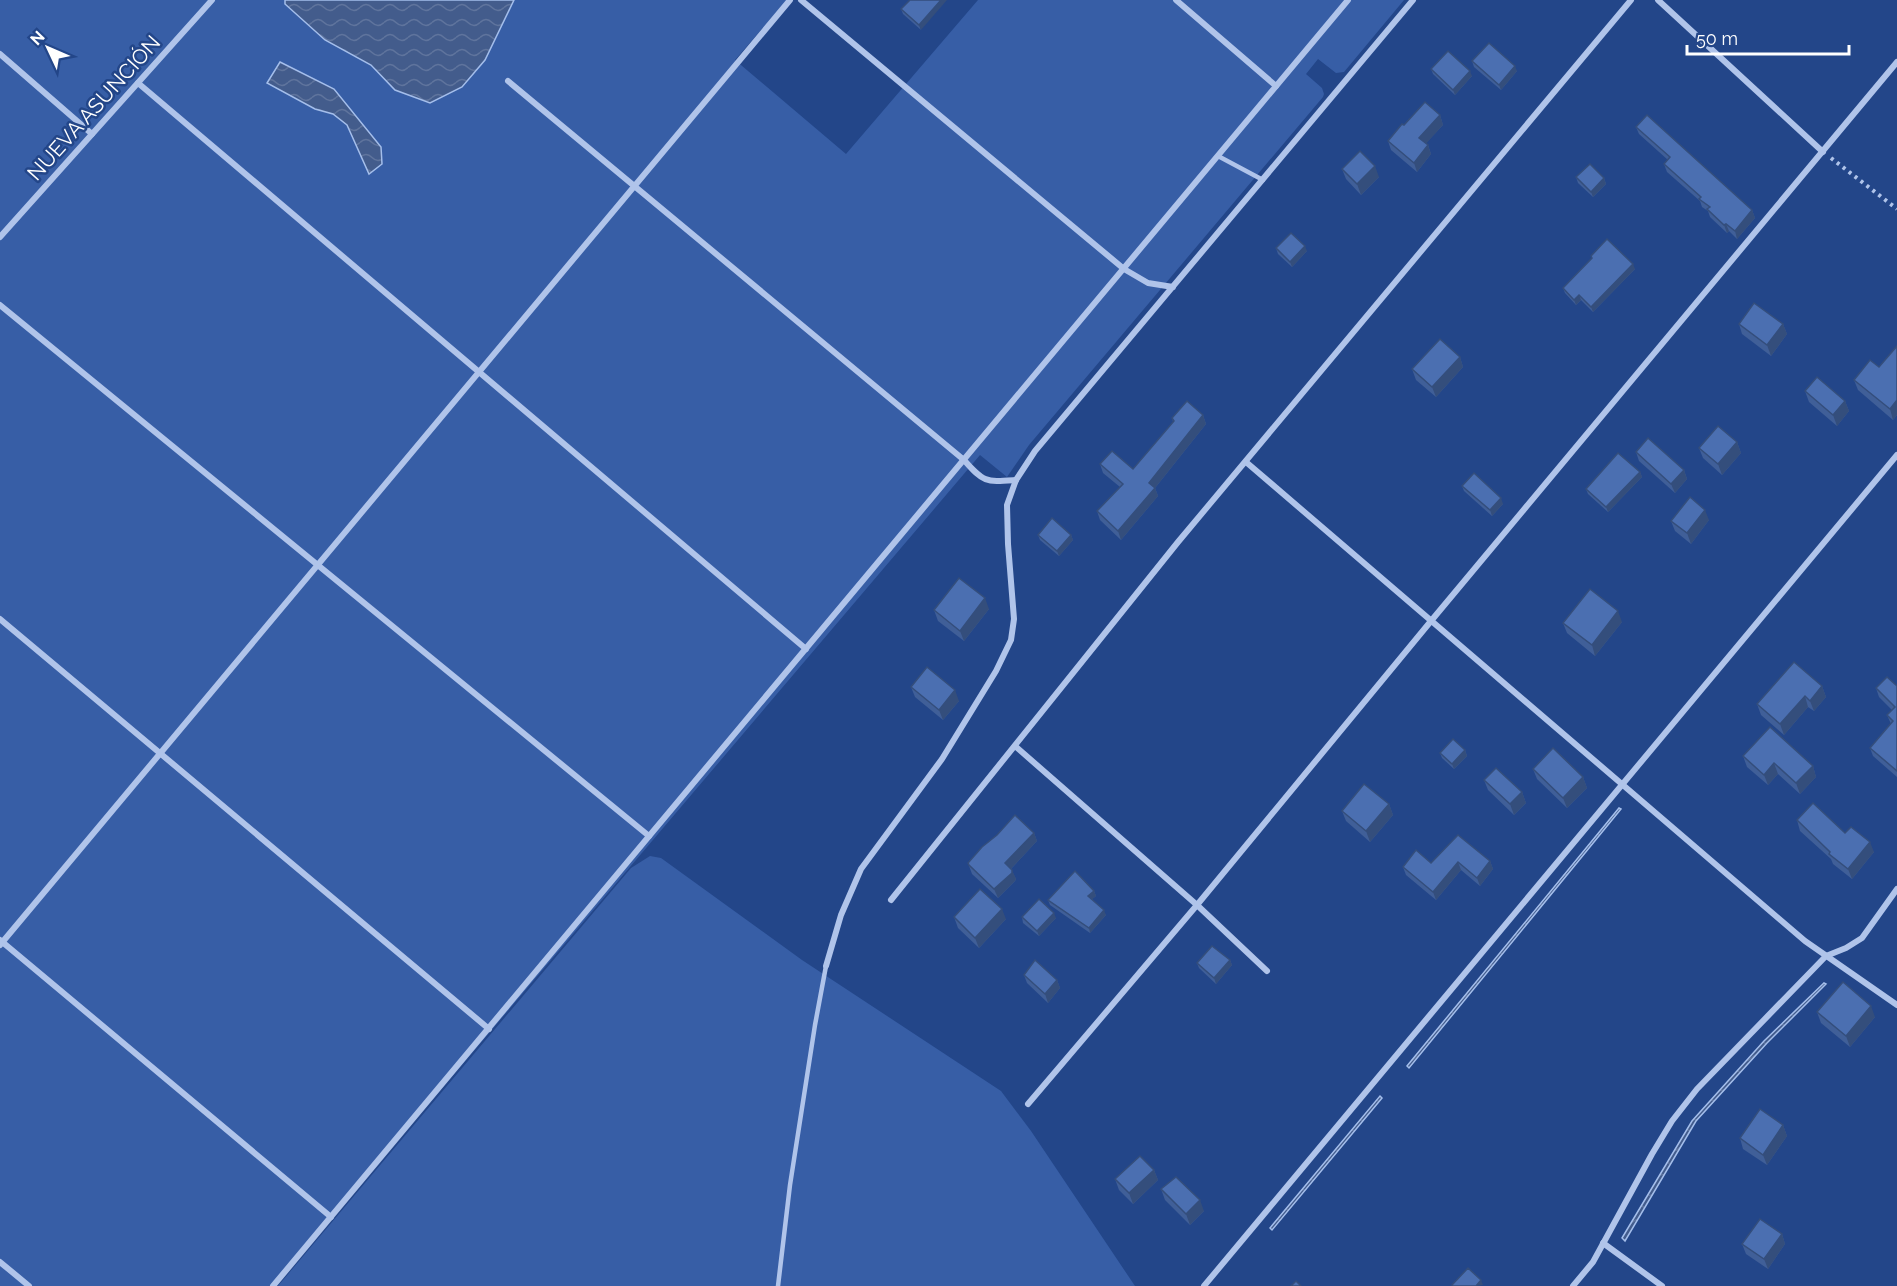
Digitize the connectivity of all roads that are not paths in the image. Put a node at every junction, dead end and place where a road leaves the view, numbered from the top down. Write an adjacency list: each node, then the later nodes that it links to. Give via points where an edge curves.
1 (212, 0): 12 (street, NUEVA ASUNCIÓN)
2 (790, 0): 18 (street)
3 (801, 0): 20 (street)
4 (1176, 0): 13 (street)
5 (1348, 0): 13 (street)
6 (1413, 0): 17 (street)
7 (1631, 0): 26 (street)
8 (1658, 0): 15 (street)
9 (0, 54): 14 (street)
10 (1897, 62): 15 (street)
11 (508, 81): 18 (street)
12 (138, 83): 14 (street, NUEVA ASUNCIÓN); 23 (street)
13 (1276, 86): 16 (street)
14 (92, 134): 19 (street, NUEVA ASUNCIÓN)
15 (1823, 152): 30 (street)
16 (1218, 156): 17 (lane); 20 (street)
17 (1263, 180): 21 (street)
18 (634, 186): 23 (street); 25 (street)
19 (0, 237)
20 (1124, 268): 21 (street, via 1148,283); 25 (street)
21 (1173, 287): 27 (street, via 1035,451)
22 (0, 305): 28 (street)
23 (479, 372): 28 (street); 31 (street)
24 (1897, 455): 34 (street)
25 (964, 460): 27 (street, via 977,475 991,482); 31 (street)
26 (1246, 462): 30 (street); 32 (street)
27 (1016, 480): 41 (street, via 1007,505 1014,619 1011,640 942,759 861,869 841,915)
28 (318, 565): 33 (street); 35 (street)
29 (0, 619): 33 (street)
30 (1431, 621): 34 (street); 38 (street)
31 (806, 649): 35 (street)
32 (1015, 746): 37 (street); 38 (street)
33 (160, 753): 39 (street); 44 (street)
34 (1622, 784): 40 (street); 52 (street)
35 (650, 836): 44 (street)
36 (1897, 890): 40 (street, via 1862,938)
37 (891, 900)
38 (1197, 905): 42 (street); 45 (street)
39 (1, 942): 46 (street)
40 (1826, 956): 43 (street); 47 (street, via 1697,1089 1667,1130)
41 (826, 966): 51 (lane, via 790,1185)
42 (1267, 971)
43 (1897, 1005)
44 (489, 1029): 46 (street)
45 (1028, 1104)
46 (331, 1217): 50 (street)
47 (1603, 1243): 53 (street); 54 (street)
48 (0, 1262): 49 (street)
49 (29, 1286)
50 (273, 1286)
51 (778, 1286)
52 (1204, 1286)
53 (1573, 1286)
54 (1662, 1286)

